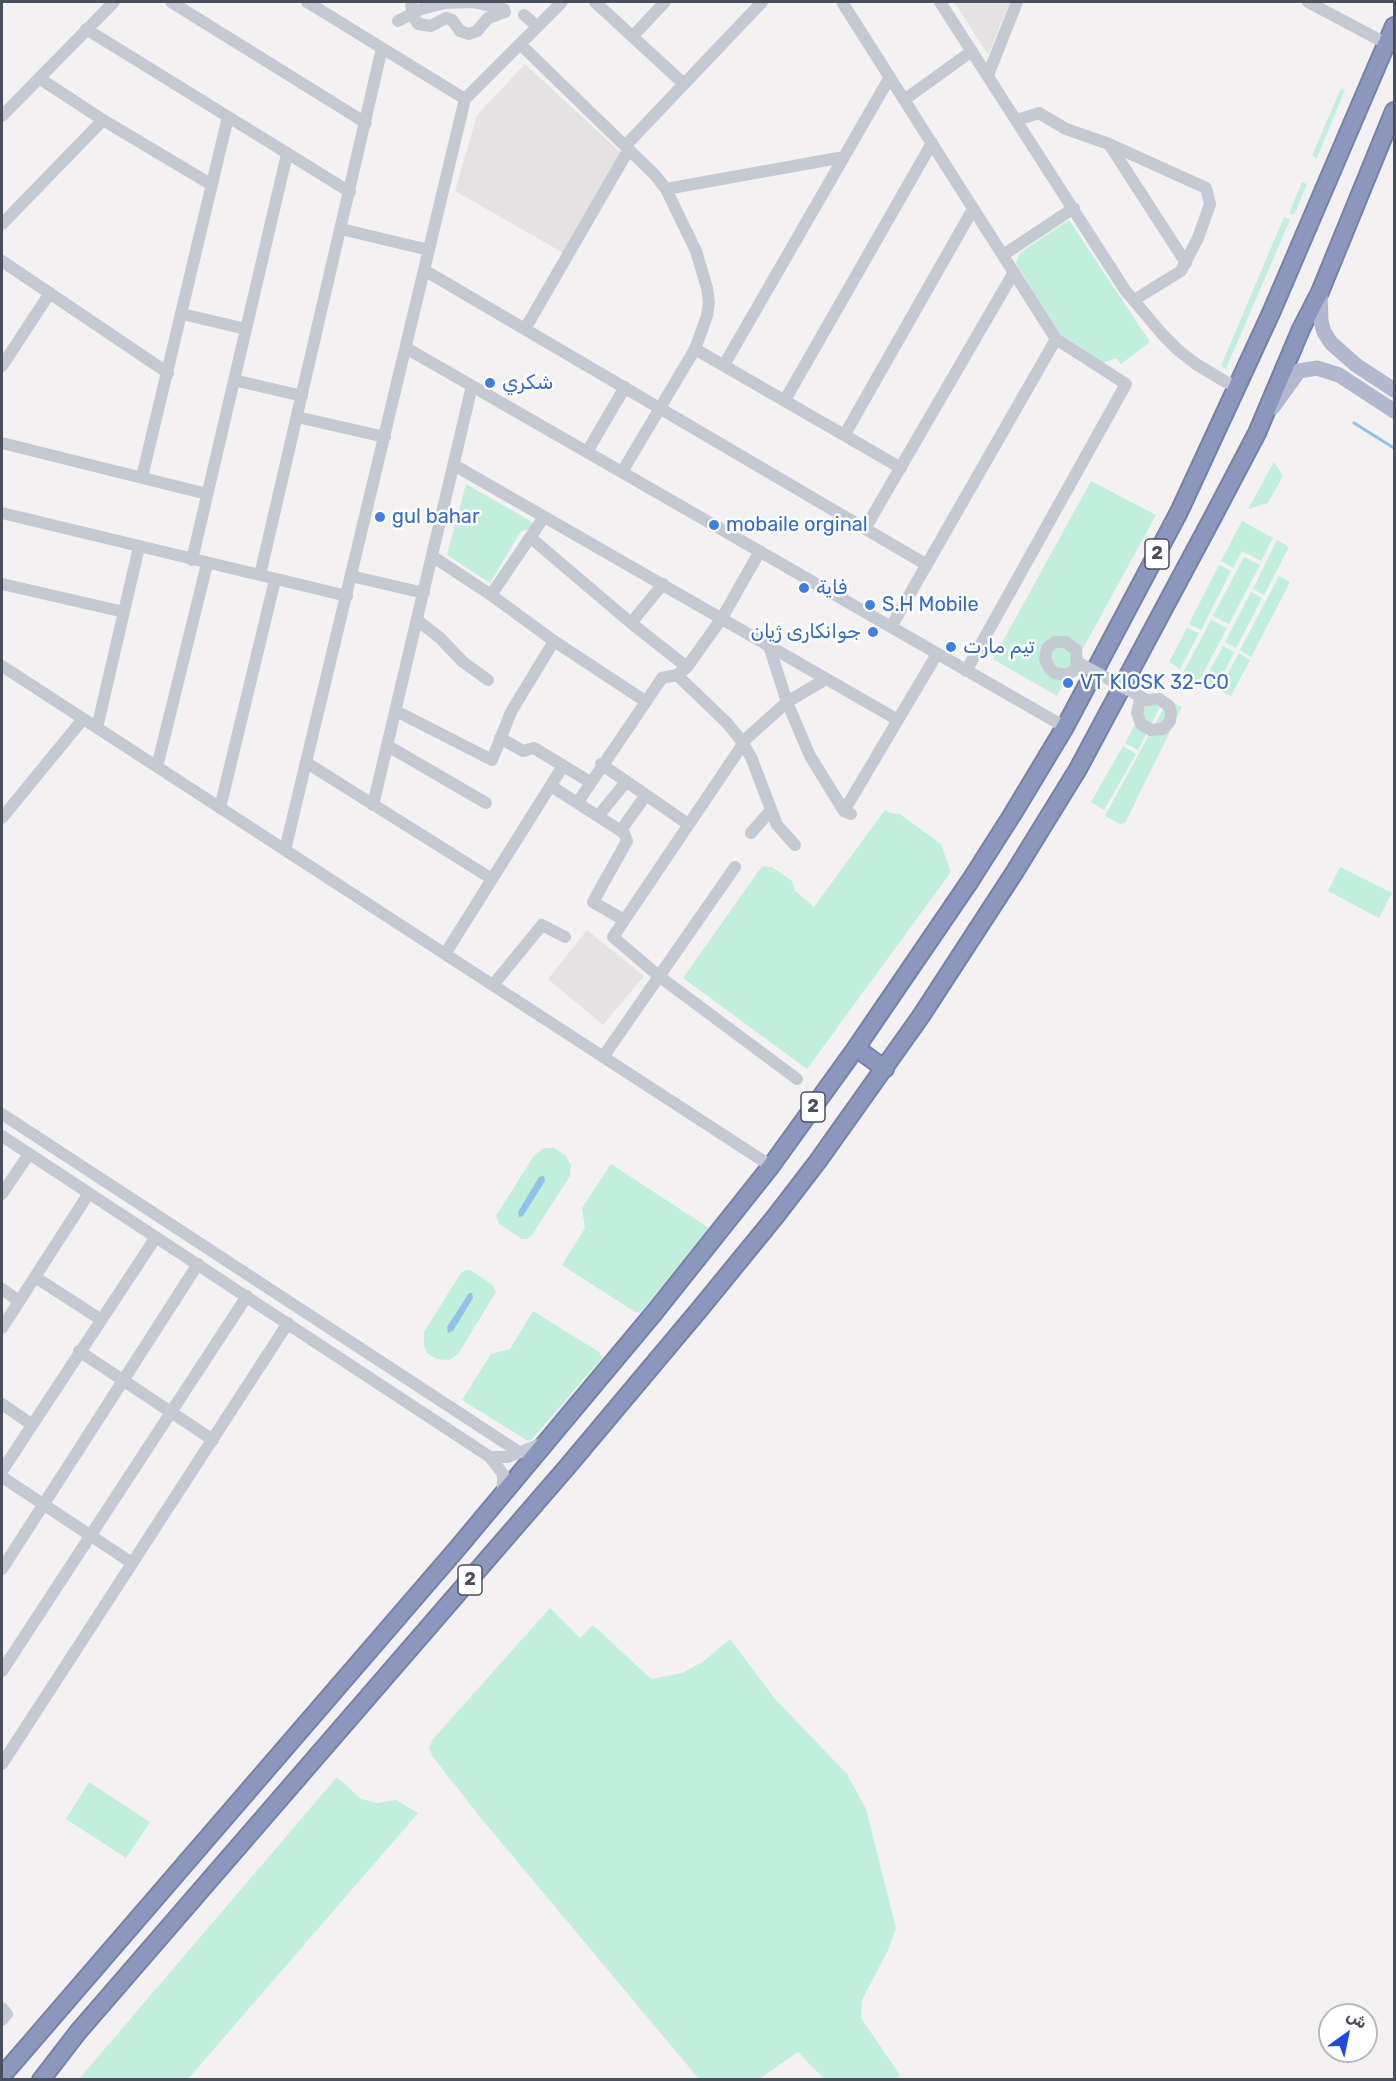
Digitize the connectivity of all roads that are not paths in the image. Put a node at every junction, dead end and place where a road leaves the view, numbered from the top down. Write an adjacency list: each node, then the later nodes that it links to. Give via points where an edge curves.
1 (114, 2): 15 (street)
2 (171, 2): 32 (street)
3 (308, 2): 19 (street)
4 (562, 2): 18 (street)
5 (596, 2): 16 (street)
6 (666, 2): 16 (street)
7 (762, 2): 24 (street)
8 (842, 2): 22 (street)
9 (940, 2): 20 (street)
10 (1017, 2): 21 (street)
11 (1308, 2): 17 (street)
12 (411, 7): 12 (street, via 415,21 423,26 446,18 469,34 505,10 460,2); 13 (street)
13 (398, 21)
14 (1395, 26): 17 (highway, 2)
15 (86, 29): 23 (street); 29 (street)
16 (633, 36): 24 (street)
17 (1387, 44): 66 (highway, 2)
18 (521, 45): 25 (street); 35 (street)
19 (382, 48): 25 (street); 32 (street)
20 (972, 51): 21 (street); 26 (street)
21 (988, 75): 31 (street)
22 (890, 77): 26 (street); 37 (street)
23 (39, 78): 28 (street); 30 (street)
24 (684, 84): 35 (street)
25 (465, 99): 45 (street)
26 (904, 100): 33 (street)
27 (1395, 111): 51 (highway, 2)
28 (2, 116)
29 (228, 117): 36 (street); 38 (street)
30 (103, 120): 38 (street); 43 (street)
31 (1017, 120): 34 (street, via 1039,113 1066,129); 41 (street)
32 (366, 123): 40 (street)
33 (932, 143): 42 (street); 69 (street)
34 (1109, 144): 48 (street); 48 (street, via 1206,188 1210,204)
35 (628, 147): 39 (street); 56 (street)
36 (287, 154): 40 (street); 55 (street)
37 (843, 157): 39 (street); 60 (street)
38 (212, 185): 54 (street)
39 (666, 189): 59 (street, via 696,251 707,288 707,316)
40 (350, 192): 44 (street)
41 (1074, 208): 46 (street); 53 (street)
42 (973, 209): 46 (street); 74 (street)
43 (2, 224)
44 (341, 229): 45 (street); 68 (street)
45 (429, 250): 49 (street)
46 (1003, 255): 50 (street)
47 (2, 261): 52 (street)
48 (1186, 263): 53 (street, via 1178,274)
49 (424, 270): 56 (street); 58 (street)
50 (1014, 273): 57 (street); 79 (street)
51 (1320, 292): 67 (main road, via 1321,321 1331,343); 73 (highway, 2)
52 (50, 293): 61 (street); 62 (street)
53 (1134, 300): 66 (street, via 1178,350)
54 (182, 314): 55 (street); 62 (street)
55 (246, 329): 63 (street)
56 (525, 329): 65 (street)
57 (1056, 339): 92 (street); 112 (street, via 1126,384)
58 (406, 348): 64 (street); 75 (street)
59 (695, 349): 60 (street); 70 (street)
60 (724, 365): 69 (street)
61 (2, 366)
62 (168, 373): 81 (street)
63 (234, 380): 68 (street); 82 (street)
64 (472, 386): 77 (street); 78 (street)
65 (625, 387): 70 (street); 77 (street)
66 (1238, 387): 121 (highway, 2, via 1179,512)
67 (1395, 390)
68 (302, 396): 72 (street)
69 (785, 399): 74 (street)
70 (660, 407): 80 (street); 85 (street)
71 (1395, 411): 73 (main road, via 1339,375 1308,368 1291,380)
72 (297, 417): 75 (street); 93 (street)
73 (1257, 433): 155 (highway, 2, via 1078,769)
74 (845, 434): 79 (street)
75 (385, 437): 94 (street)
76 (2, 443): 81 (street)
77 (587, 452): 80 (street)
78 (454, 465): 84 (street); 89 (street)
79 (901, 468): 85 (street)
80 (622, 472): 88 (street)
81 (142, 477): 82 (street)
82 (207, 494): 90 (street)
83 (2, 513): 87 (street)
84 (544, 517): 86 (street); 97 (street)
85 (866, 527): 92 (street)
86 (531, 538): 99 (street); 104 (street)
87 (139, 547): 90 (street); 101 (street)
88 (760, 551): 102 (street); 105 (street)
89 (432, 556): 98 (street); 99 (street)
90 (192, 560): 91 (street)
91 (207, 564): 93 (street); 129 (street)
92 (927, 565): 105 (street)
93 (260, 575): 95 (street)
94 (351, 576): 98 (street); 100 (street)
95 (275, 580): 100 (street); 137 (street)
96 (2, 584): 101 (street)
97 (663, 584): 102 (street); 104 (street)
98 (424, 593): 103 (street)
99 (491, 595): 106 (street)
100 (347, 596): 126 (street)
101 (124, 612): 122 (street)
102 (722, 618): 107 (street); 111 (street)
103 (417, 620): 114 (street); 118 (street)
104 (632, 623): 111 (street)
105 (891, 627): 108 (street)
106 (554, 641): 116 (street); 123 (street, via 511,712)
107 (769, 646): 113 (street); 117 (street)
108 (937, 654): 112 (street); 120 (street)
109 (2, 666): 119 (street)
110 (1078, 668): 115 (street, bridge, via 1060,675 1050,669 1045,659 1047,648 1060,641 1071,645 1076,650 1077,662 1147,700 1159,699 1167,704 1171,712 1167,726 1151,730 1141,724 1137,713)
111 (682, 671): 116 (street, via 662,678); 124 (street)
112 (966, 671): 121 (street)
113 (826, 678): 117 (street); 120 (street)
114 (488, 680)
115 (1140, 700)
116 (645, 701): 127 (street)
117 (787, 702): 120 (street, via 810,756 847,813); 124 (street)
118 (396, 711): 123 (street, via 492,760); 125 (street)
119 (83, 719): 122 (street); 140 (street)
120 (898, 720)
121 (1065, 727): 153 (highway, 2, via 1012,815)
122 (97, 728): 129 (street)
123 (500, 738): 128 (street, via 523,751 534,747)
124 (743, 743): 138 (street); 141 (street)
125 (388, 747): 135 (street); 136 (street)
126 (307, 763): 136 (street); 145 (street)
127 (602, 764): 130 (street); 131 (street)
128 (563, 766): 130 (street); 132 (street)
129 (157, 767): 137 (street)
130 (590, 782): 134 (street)
131 (626, 782): 133 (street); 139 (street)
132 (551, 786): 134 (street); 147 (street)
133 (646, 795): 141 (street); 143 (street)
134 (578, 802): 139 (street)
135 (486, 803)
136 (373, 805): 147 (street)
137 (220, 808): 145 (street)
138 (771, 810): 142 (street); 144 (street, via 777,825)
139 (599, 815): 143 (street)
140 (2, 818)
141 (688, 824): 148 (street)
142 (752, 833)
143 (624, 835): 148 (street, via 593,902)
144 (795, 845)
145 (285, 850): 150 (street)
146 (735, 867): 151 (street)
147 (492, 879): 150 (street)
148 (624, 920): 151 (street, via 613,937)
149 (565, 937): 152 (street, via 542,924)
150 (444, 954): 152 (street)
151 (660, 977): 154 (street); 156 (street)
152 (493, 985): 154 (street)
153 (856, 1048): 155 (highway); 162 (highway, 2)
154 (603, 1057): 162 (street)
155 (885, 1069): 197 (highway, 2, via 775,1217 568,1466)
156 (797, 1079)
157 (2, 1114): 158 (street)
158 (25, 1129): 160 (street); 166 (street)
159 (2, 1136): 160 (street)
160 (14, 1144): 161 (street)
161 (29, 1154): 163 (street); 164 (street)
162 (771, 1166): 182 (highway, 2)
163 (89, 1193): 165 (street); 168 (street)
164 (2, 1194)
165 (156, 1237): 167 (street); 173 (street)
166 (229, 1262): 169 (street); 183 (street)
167 (198, 1264): 169 (street); 177 (street)
168 (35, 1276): 172 (street); 173 (street)
169 (219, 1278): 171 (street)
170 (2, 1289): 172 (street)
171 (247, 1296): 174 (street); 179 (street)
172 (20, 1301): 175 (street)
173 (100, 1319): 176 (street)
174 (288, 1323): 181 (street); 184 (street)
175 (2, 1328)
176 (79, 1351): 177 (street); 180 (street)
177 (123, 1381): 179 (street); 188 (street)
178 (2, 1404): 180 (street)
179 (170, 1412): 181 (street); 189 (street)
180 (31, 1424): 185 (street)
181 (213, 1440): 190 (street)
182 (546, 1442): 183 (street); 187 (highway, 2)
183 (519, 1452): 184 (street, via 508,1457)
184 (490, 1456): 187 (street, via 503,1473)
185 (2, 1471)
186 (2, 1477): 188 (street)
187 (503, 1495): 195 (highway, 2)
188 (43, 1504): 189 (street); 191 (street)
189 (90, 1535): 190 (street); 192 (street)
190 (132, 1563): 193 (street)
191 (2, 1569)
192 (2, 1671)
193 (2, 1764)
194 (2, 2008): 196 (street, via 7,2014)
195 (59, 2012): 197 (highway); 198 (highway, 2)
196 (2, 2020)
197 (78, 2032): 199 (highway, 2)
198 (2, 2076)
199 (41, 2079)

